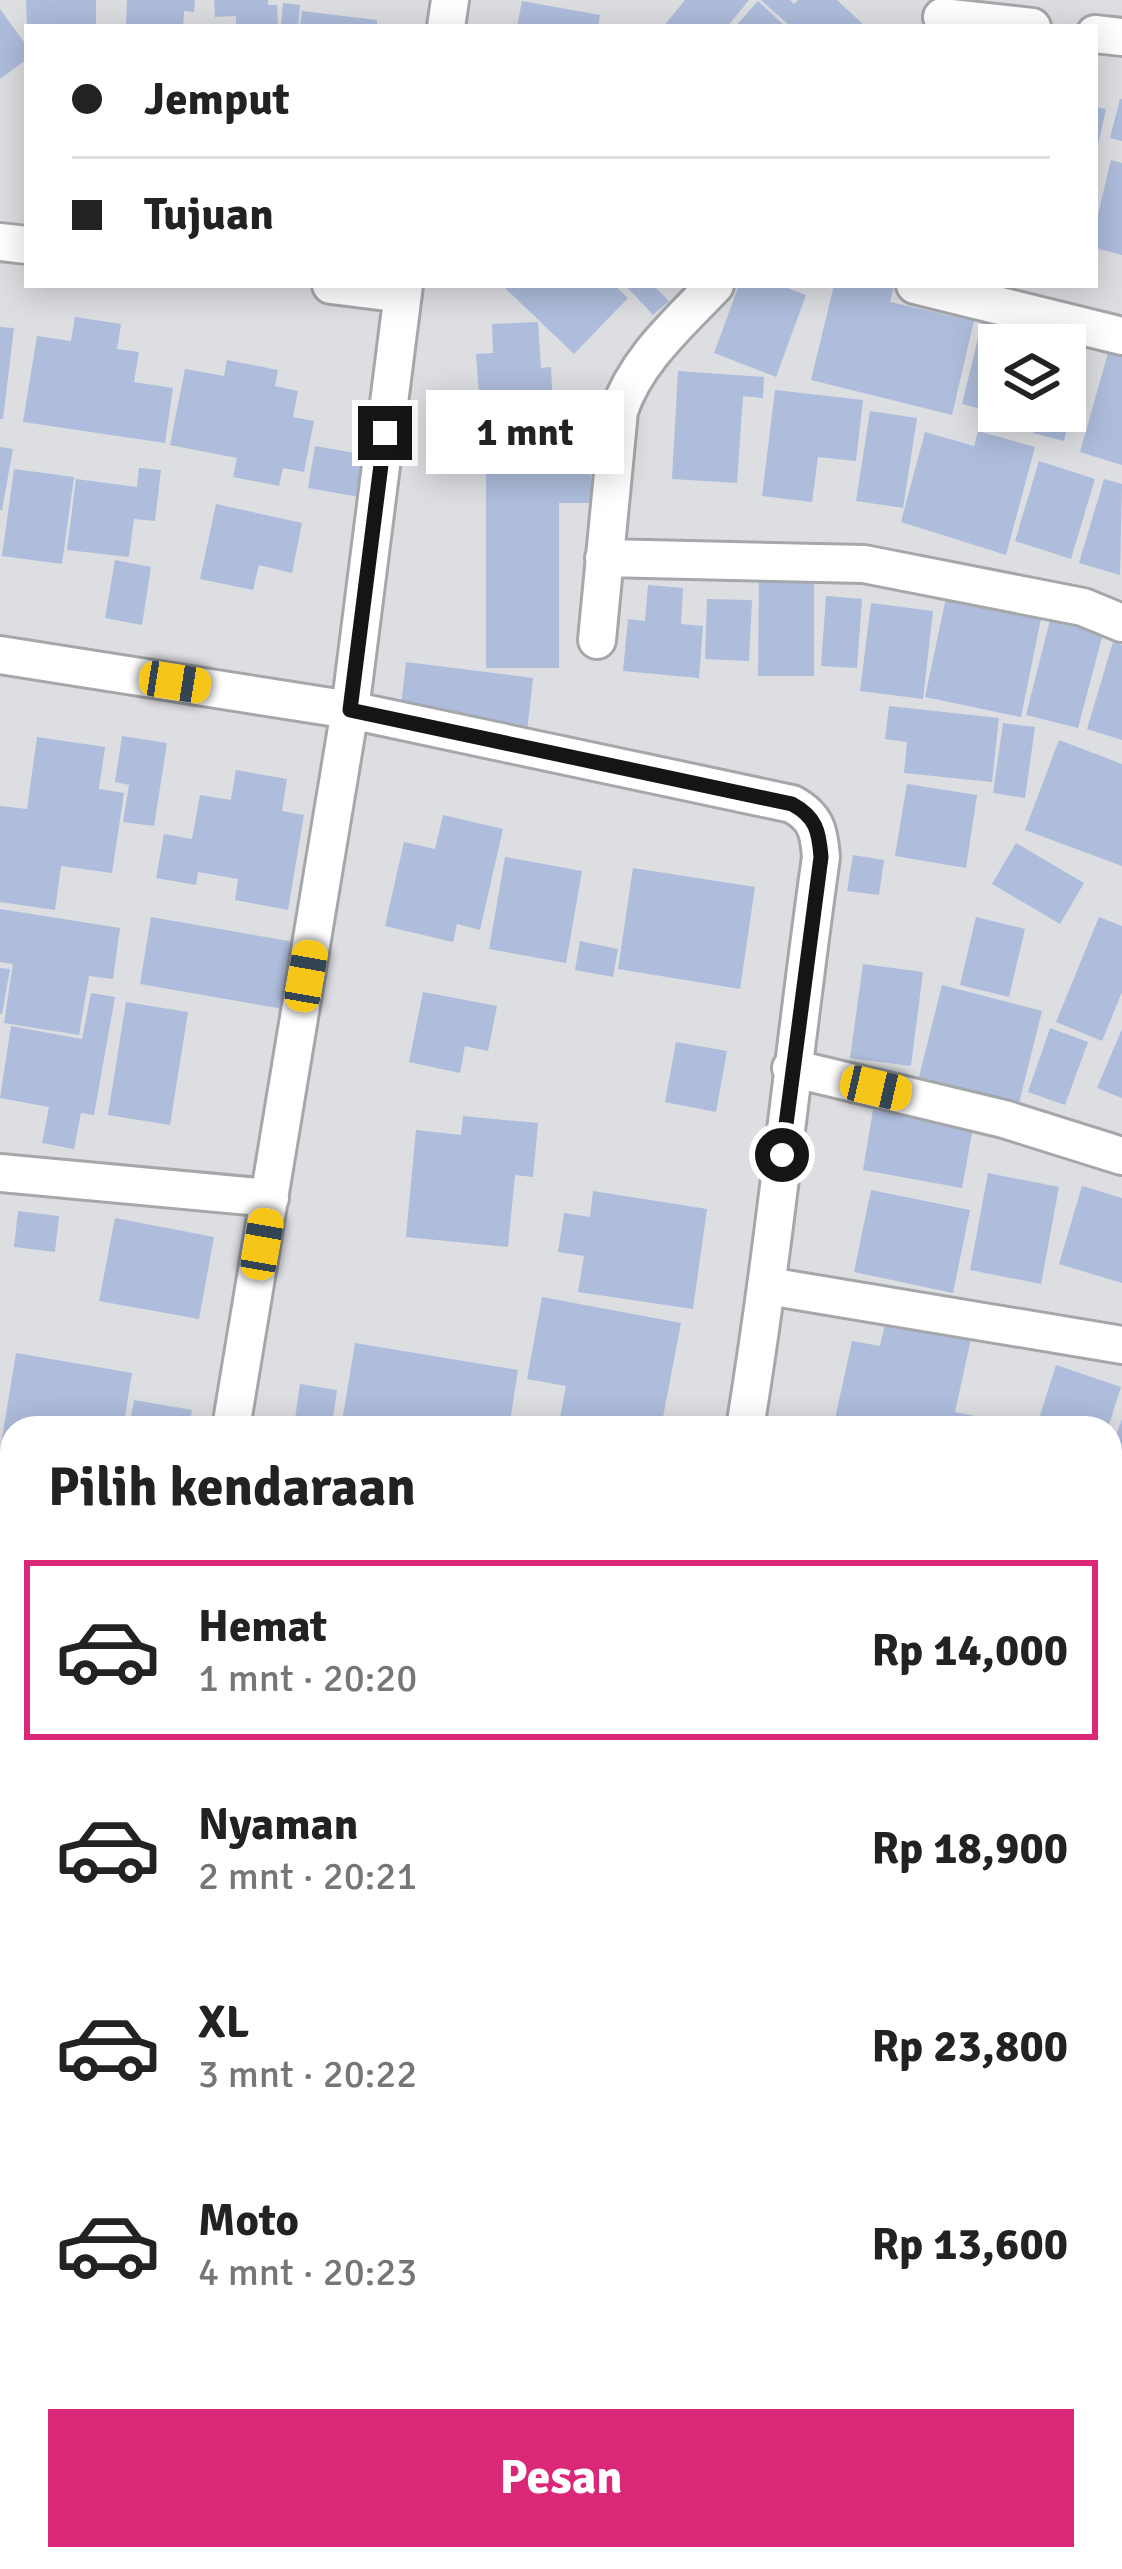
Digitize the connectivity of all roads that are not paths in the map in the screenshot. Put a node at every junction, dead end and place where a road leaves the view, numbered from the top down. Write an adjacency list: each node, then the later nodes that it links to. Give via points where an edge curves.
1 (944, 15): 2 (street)
2 (1010, 24)
3 (712, 288): 7 (street, via 627,386)
4 (927, 288): 6 (street)
5 (403, 290): 11 (street)
6 (1122, 336)
7 (604, 558): 8 (street, via 864,564 1083,607); 9 (street)
8 (1122, 623)
9 (597, 640)
10 (0, 655): 11 (street)
11 (350, 710): 12 (street, via 809,813 821,857); 15 (street)
12 (791, 1068): 13 (street); 16 (street)
13 (1122, 1156)
14 (0, 1173): 15 (street)
15 (270, 1198): 18 (street)
16 (768, 1286): 17 (street); 19 (street)
17 (1122, 1345)
18 (233, 1416)
19 (748, 1416)

